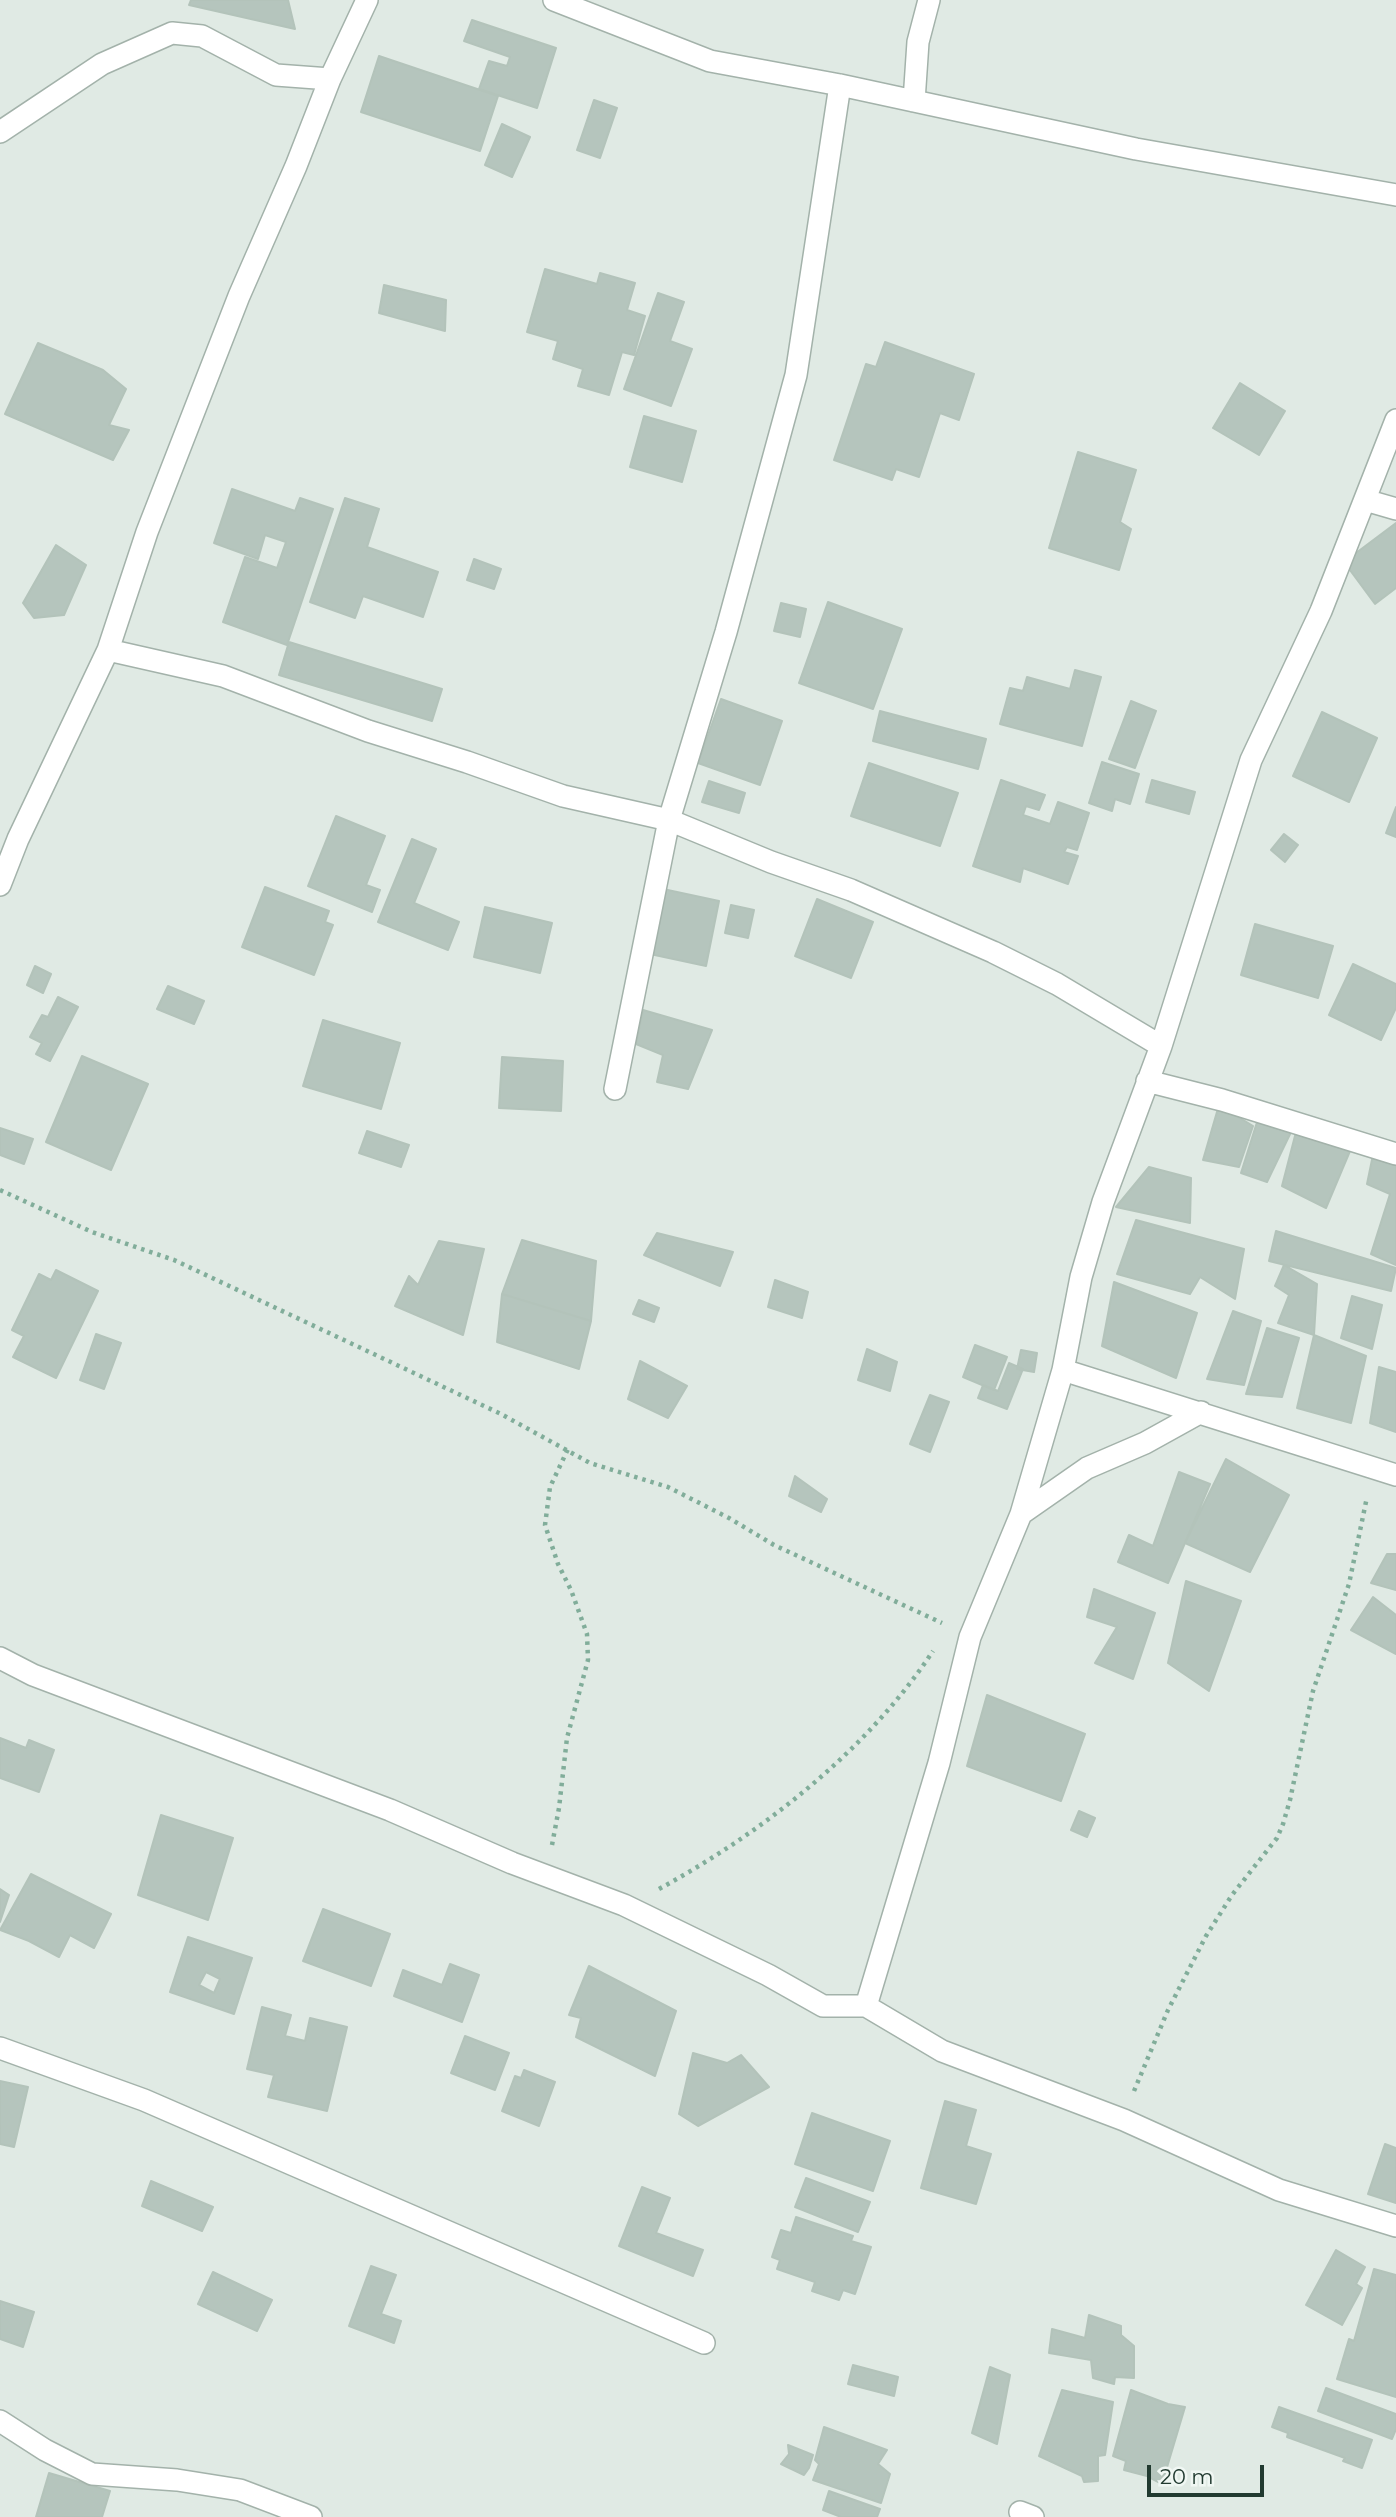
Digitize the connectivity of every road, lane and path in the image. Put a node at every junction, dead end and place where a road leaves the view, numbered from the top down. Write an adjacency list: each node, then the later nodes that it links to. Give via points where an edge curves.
1 (367, 0): 4 (street)
2 (554, 0): 5 (street, via 710,61)
3 (929, 0): 6 (street, via 918,42)
4 (330, 79): 7 (street, via 276,75 202,36 172,33 102,64); 12 (street, via 239,296 152,520)
5 (840, 85): 6 (street); 13 (street, via 796,376)
6 (914, 101): 8 (street, via 1136,149)
7 (0, 132)
8 (1396, 195)
9 (1396, 420): 10 (street)
10 (1365, 500): 11 (street); 16 (street, via 1321,611 1251,760)
11 (1396, 509)
12 (108, 650): 13 (street, via 223,676 368,731 563,796); 14 (street)
13 (669, 820): 16 (street, via 851,890 982,947 1057,984); 18 (street)
14 (9, 835): 15 (street)
15 (0, 885)
16 (1161, 1046): 17 (street)
17 (1147, 1081): 19 (street); 21 (street, via 1081,1277)
18 (615, 1089)
19 (1396, 1154)
20 (0, 1190): 23 (path, via 92,1231 174,1260)
21 (1063, 1370): 22 (street); 26 (street)
22 (1201, 1412): 24 (street); 26 (street, via 1087,1468)
23 (568, 1449): 27 (path, via 590,1462 668,1487 774,1545); 30 (path, via 550,1487 545,1525 587,1634 588,1660 567,1738)
24 (1372, 1469): 25 (street); 34 (path, via 1349,1584 1313,1691 1283,1824 1206,1936 1168,2010)
25 (1396, 1475)
26 (1021, 1514): 28 (street)
27 (949, 1626): 28 (path); 31 (path, via 886,1711 785,1808 709,1860)
28 (970, 1637): 32 (street, via 939,1763)
29 (0, 1658): 30 (street, via 33,1675 390,1810)
30 (546, 1876): 31 (street)
31 (624, 1905): 32 (street, via 823,2006)
32 (866, 2006): 34 (street, via 942,2051)
33 (0, 2048): 36 (street, via 144,2100)
34 (1124, 2120): 35 (street, via 1279,2190)
35 (1396, 2226)
36 (704, 2343)
37 (0, 2421): 38 (street, via 93,2474 240,2490)
38 (311, 2517)

